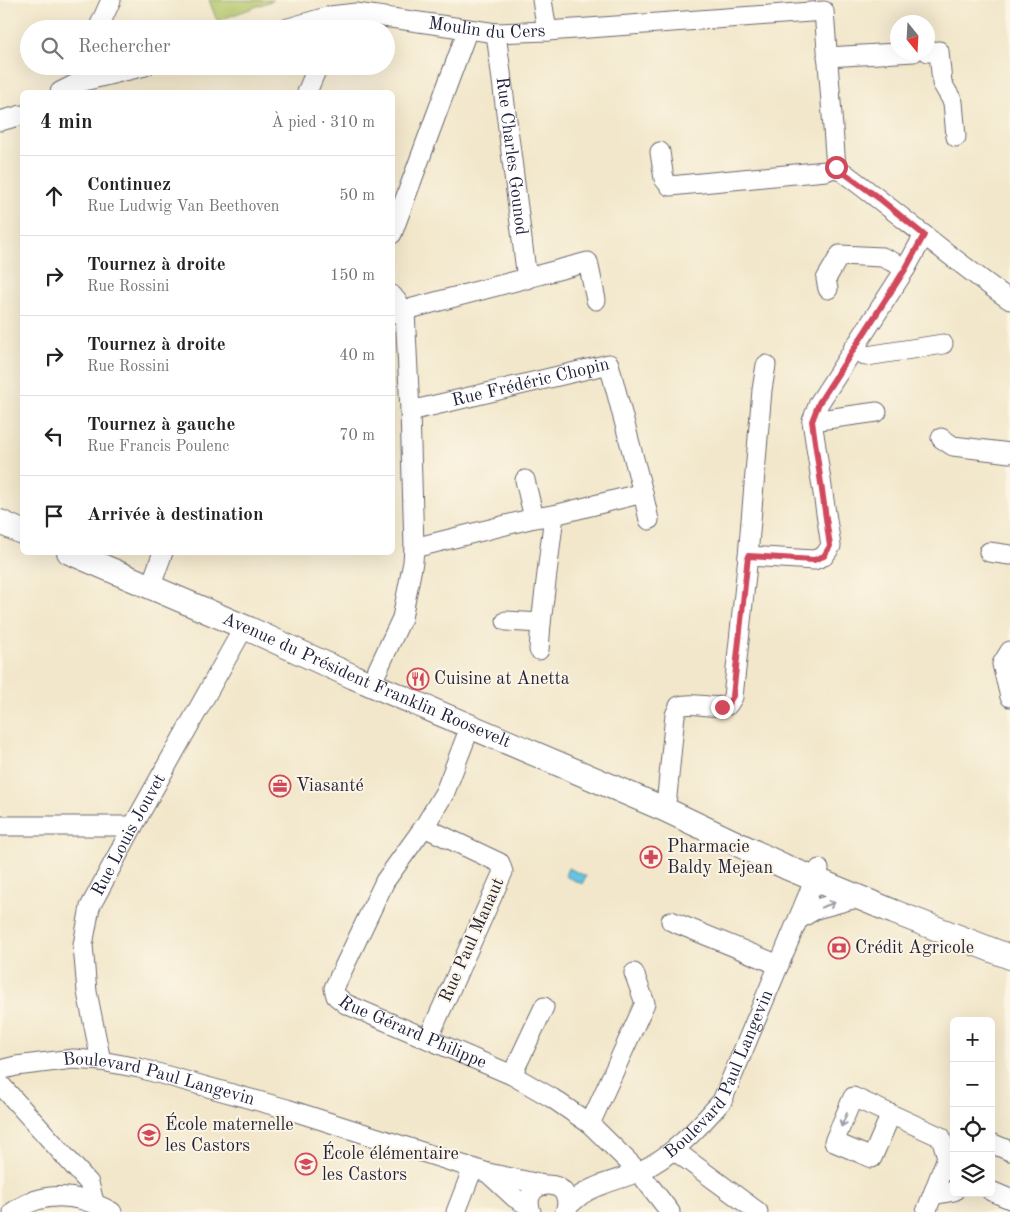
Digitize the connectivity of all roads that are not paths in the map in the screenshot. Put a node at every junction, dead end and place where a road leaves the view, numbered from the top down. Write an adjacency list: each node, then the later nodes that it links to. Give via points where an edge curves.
1 (111, 0): 4 (street)
2 (542, 0): 7 (street)
3 (824, 5): 7 (street, Moulin du Cers); 11 (street)
4 (102, 20)
5 (337, 20): 6 (street, Moulin du Cers, via 356,13)
6 (468, 29): 8 (street, Moulin du Cers); 21 (street)
7 (552, 30): 8 (street, Moulin du Cers)
8 (496, 33): 24 (street, Rue Charles Gounod)
9 (935, 51): 18 (street, via 939,51 942,84 953,102)
10 (890, 53): 11 (street)
11 (827, 57): 20 (street)
12 (80, 75): 14 (street)
13 (314, 75): 15 (street)
14 (62, 90)
15 (308, 90)
16 (20, 116): 17 (street)
17 (0, 121)
18 (956, 137)
19 (660, 152): 20 (street, via 664,179 670,186 826,171)
20 (836, 167): 22 (street)
21 (395, 226)
22 (924, 235): 23 (street); 27 (street)
23 (906, 268): 25 (street, via 882,257 840,256 826,278); 30 (street)
24 (527, 279): 26 (street, via 588,262); 28 (street)
25 (828, 289)
26 (596, 300)
27 (1010, 300)
28 (399, 312): 32 (street)
29 (943, 344): 30 (street, via 867,356)
30 (853, 349): 34 (street, via 819,403)
31 (766, 365): 49 (street)
32 (410, 411): 38 (street, Rue Frédéric Chopin, via 609,364); 44 (street)
33 (877, 412): 34 (street)
34 (812, 421): 49 (street, via 830,546 824,556 814,560)
35 (941, 438): 36 (street, via 953,446)
36 (1010, 453)
37 (525, 480): 40 (street)
38 (642, 493): 39 (street); 41 (street, Rue Frédéric Chopin)
39 (554, 516): 40 (street); 52 (street)
40 (534, 518): 44 (street)
41 (649, 520)
42 (0, 522): 43 (main road)
43 (20, 531)
44 (414, 548): 56 (street, via 402,618)
45 (989, 552): 46 (street)
46 (1010, 554)
47 (76, 555): 50 (main road, Avenue du Président Franklin Roosevelt)
48 (162, 555): 50 (street)
49 (748, 556): 59 (street, via 733,696 722,707 679,706)
50 (150, 588): 53 (main road, Avenue du Président Franklin Roosevelt)
51 (506, 621): 52 (street)
52 (542, 623): 54 (street)
53 (244, 627): 56 (main road, Avenue du Président Franklin Roosevelt); 61 (street, Rue Louis Jouvet)
54 (539, 650)
55 (1010, 651): 57 (street, via 1002,664)
56 (371, 684): 58 (main road, Avenue du Président Franklin Roosevelt)
57 (1010, 698)
58 (470, 727): 59 (main road, Avenue du Président Franklin Roosevelt); 62 (street, Rue Gérard Philippe, via 445,792)
59 (664, 809): 63 (main road, Avenue du Président Franklin Roosevelt, via 794,857)
60 (0, 826): 61 (street)
61 (133, 826): 73 (street, Rue Louis Jouvet, via 90,907 83,945 87,992)
62 (424, 827): 72 (street, Rue Paul Manaut, via 500,863 503,872); 72 (street, Rue Gérard Philippe, via 385,880 334,988 336,996 346,1004)
63 (817, 873): 64 (main road, Avenue du Président Franklin Roosevelt); 65 (street, Boulevard Paul Langevin); 67 (main road, Avenue du Président Franklin Roosevelt)
64 (860, 897): 65 (street, one-way to 64, via 816,909); 68 (main road, Avenue du Président Franklin Roosevelt)
65 (798, 920): 69 (street, Boulevard Paul Langevin)
66 (672, 922): 69 (street)
67 (1010, 944)
68 (1010, 958)
69 (779, 965): 81 (street, Boulevard Paul Langevin, via 722,1101)
70 (634, 973): 78 (street, via 646,1003)
71 (544, 1007): 75 (street)
72 (428, 1039): 75 (street, Rue Gérard Philippe)
73 (101, 1061): 74 (street, Boulevard Paul Langevin, via 73,1059); 83 (street, Boulevard Paul Langevin, via 139,1068 287,1109)
74 (0, 1070)
75 (512, 1075): 78 (street, Rue Gérard Philippe)
76 (0, 1084): 90 (street, via 88,1182)
77 (891, 1114): 79 (street)
78 (590, 1124): 84 (street, Rue Gérard Philippe)
79 (948, 1135): 91 (street, via 947,1157)
80 (995, 1145): 82 (street)
81 (674, 1150): 84 (street, Boulevard Paul Langevin); 98 (street)
82 (1010, 1151)
83 (480, 1171): 86 (street, Boulevard Paul Langevin); 92 (street, Boulevard Paul Langevin); 96 (street)
84 (639, 1172): 85 (street, Boulevard Paul Langevin); 97 (street, Rue Gérard Philippe)
85 (599, 1186): 86 (street, Boulevard Paul Langevin); 93 (street, Boulevard Paul Langevin, via 582,1195)
86 (552, 1187): 92 (street, via 534,1190); 93 (street, via 566,1198)
87 (950, 1193): 91 (street)
88 (995, 1193): 89 (street)
89 (1010, 1199)
90 (94, 1202): 94 (street, via 76,1197 49,1196); 95 (street)
91 (930, 1204)
92 (530, 1209)
93 (566, 1210)
94 (13, 1212)
95 (112, 1212)
96 (456, 1212)
97 (670, 1212)
98 (758, 1212)

